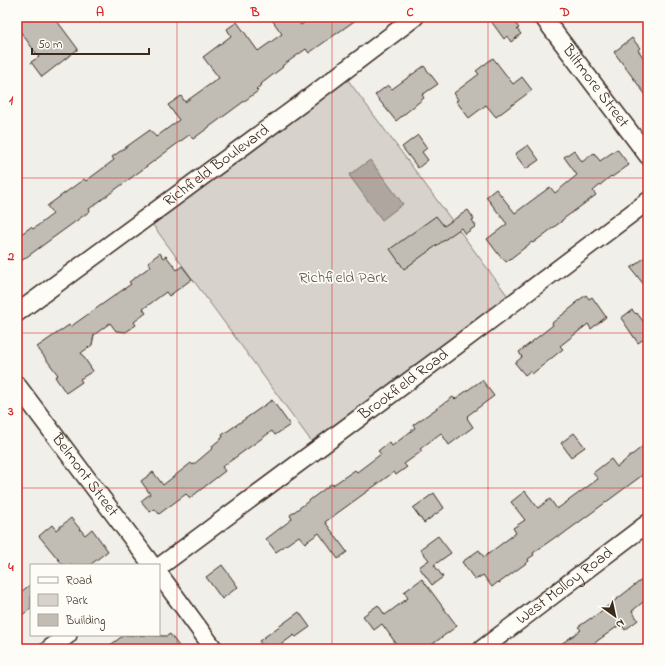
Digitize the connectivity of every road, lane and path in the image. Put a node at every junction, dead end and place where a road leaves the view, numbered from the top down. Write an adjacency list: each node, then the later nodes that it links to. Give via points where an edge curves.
1 (416, 17): 5 (street, Richfield Boulevard)
2 (543, 17): 3 (street, Biltmore Street)
3 (648, 156)
4 (648, 201): 9 (street, Brookfield Road)
5 (17, 313)
6 (17, 385): 8 (street, Belmont Street)
7 (648, 523): 14 (street, West Molloy Road)
8 (151, 564)
9 (160, 566)
10 (160, 575): 13 (street)
11 (67, 636): 12 (street)
12 (49, 649)
13 (214, 649)
14 (482, 649)

